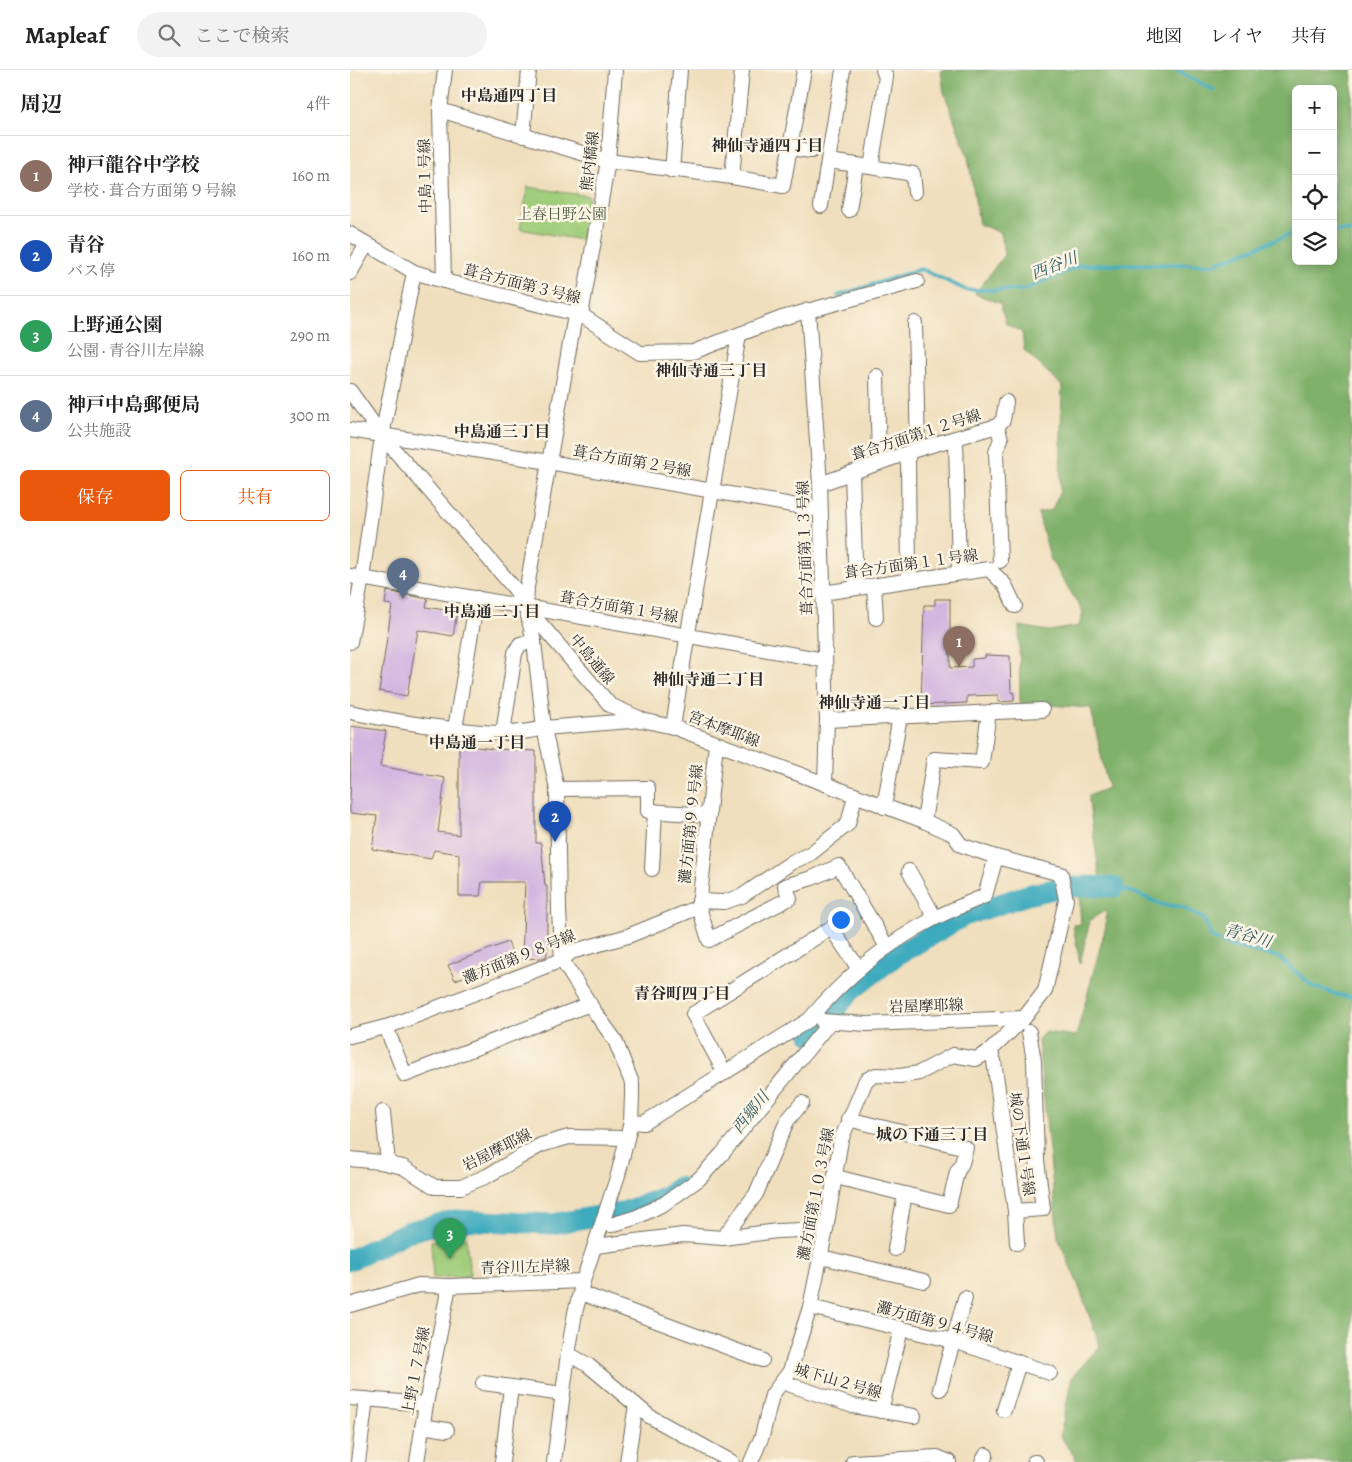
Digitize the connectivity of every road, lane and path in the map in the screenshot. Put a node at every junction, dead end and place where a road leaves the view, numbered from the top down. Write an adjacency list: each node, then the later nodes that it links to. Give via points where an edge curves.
1 (445, 70): 9 (street, 中島１号線)
2 (529, 70): 10 (street)
3 (615, 70): 14 (street, 熊内橋線)
4 (680, 70): 17 (street)
5 (742, 70): 18 (street)
6 (804, 70): 11 (street)
7 (843, 70): 13 (street)
8 (883, 70): 16 (street, via 886,77)
9 (440, 110): 10 (street); 26 (street, 中島１号線)
10 (524, 136): 14 (street)
11 (790, 148): 12 (street); 18 (street, via 783,186)
12 (811, 151)
13 (828, 160): 15 (street); 20 (street)
14 (608, 162): 17 (street); 29 (street, 熊内橋線)
15 (856, 165): 16 (street); 21 (street)
16 (871, 167): 19 (street, via 913,174)
17 (672, 171): 18 (street)
18 (732, 177)
19 (915, 192)
20 (821, 206)
21 (849, 210)
22 (350, 234): 23 (street, 葺合方面第３号線)
23 (367, 244): 24 (street, 葺合方面第３号線); 25 (street)
24 (414, 272): 26 (street, 葺合方面第３号線); 37 (street)
25 (350, 273)
26 (444, 281): 29 (street, 葺合方面第３号線)
27 (917, 281): 28 (street, 葺合方面第３号線)
28 (808, 310): 31 (street, 葺合方面第３号線); 43 (street, 葺合方面第１３号線)
29 (581, 315): 31 (street, 葺合方面第３号線, via 640,353 693,352); 40 (street, 熊内橋線, via 574,321)
30 (915, 323): 39 (street)
31 (739, 335): 44 (street)
32 (877, 376): 41 (street)
33 (350, 391): 37 (street)
34 (1006, 402): 35 (street, 葺合方面第１２号線, via 1003,420)
35 (997, 426): 38 (street, 葺合方面第１２号線); 46 (street, via 1001,439 996,452)
36 (350, 430): 37 (street, 葺合方面第２号線)
37 (382, 436): 40 (street, 葺合方面第２号線); 48 (street); 55 (street, via 515,589)
38 (956, 439): 39 (street, 葺合方面第１２号線); 47 (street)
39 (913, 451): 41 (street, 葺合方面第１２号線); 49 (street)
40 (549, 462): 44 (street, 葺合方面第２号線); 55 (street, 熊内橋線)
41 (879, 463): 42 (street, 葺合方面第１２号線)
42 (852, 472): 43 (street, 葺合方面第１２号線); 51 (street)
43 (820, 484): 45 (street, 葺合方面第１３号線)
44 (713, 492): 45 (street, 葺合方面第２号線); 57 (street)
45 (820, 510): 52 (street, 葺合方面第１３号線)
46 (1000, 561)
47 (959, 572): 49 (street, 葺合方面第１１号線); 54 (street, 葺合方面第１１号線, via 989,569 1005,585)
48 (356, 577): 53 (street, 葺合方面第１号線); 58 (street)
49 (909, 580): 50 (street, 葺合方面第１１号線)
50 (874, 586): 51 (street, 葺合方面第１１号線); 56 (street)
51 (856, 588): 52 (street, 葺合方面第１１号線)
52 (822, 593): 60 (street, 葺合方面第１３号線)
53 (477, 598): 55 (street, 葺合方面第１号線); 69 (street)
54 (1015, 606)
55 (526, 607): 57 (street, 葺合方面第１号線); 59 (street); 65 (street, 中島通線, via 610,705)
56 (876, 618)
57 (687, 635): 60 (street, 葺合方面第１号線); 67 (street)
58 (350, 642)
59 (534, 642): 68 (street); 70 (street, via 520,644 515,653)
60 (824, 660): 66 (street, 葺合方面第１３号線)
61 (1042, 710): 63 (street)
62 (350, 712): 69 (street, 宮本摩耶線)
63 (989, 712): 64 (street); 78 (street, via 982,762 934,759)
64 (900, 716): 66 (street); 75 (street)
65 (642, 720): 67 (street, 宮本摩耶線); 68 (street, 宮本摩耶線)
66 (827, 720): 72 (street, 葺合方面第１３号線)
67 (673, 727): 71 (street, 宮本摩耶線)
68 (544, 728): 70 (street, 宮本摩耶線); 73 (street)
69 (455, 730): 70 (street, 宮本摩耶線)
70 (503, 733)
71 (716, 744): 72 (street, 宮本摩耶線); 77 (street, 灘方面第９９号線)
72 (825, 784): 74 (street, 宮本摩耶線)
73 (557, 789): 76 (street, via 648,788 648,811); 86 (street)
74 (855, 796): 75 (street, 宮本摩耶線); 83 (street, 灘方面第９８号線, via 848,824 810,854 792,862 742,896 724,902)
75 (884, 807): 78 (street, 宮本摩耶線)
76 (655, 811): 77 (street); 80 (street)
77 (709, 815): 83 (street, 灘方面第９９号線)
78 (924, 821): 79 (street, 宮本摩耶線, via 952,834 961,845)
79 (996, 857): 82 (street, 宮本摩耶線, via 1061,874); 84 (street, via 985,896)
80 (652, 869)
81 (909, 871): 84 (street)
82 (1066, 900): 89 (street, 灘方面第１０３号線, via 1045,990)
83 (699, 904): 85 (street, via 709,940 790,898 785,886 839,866); 86 (street, 灘方面第９８号線, via 628,936 571,952)
84 (935, 918): 85 (street)
85 (887, 947): 87 (street)
86 (562, 960): 88 (street); 92 (street, 灘方面第９８号線)
87 (859, 969): 90 (street, via 828,997); 96 (street, via 831,928 693,1014)
88 (590, 1004): 92 (street, via 405,1075); 100 (street, via 623,1056 632,1083)
89 (1024, 1018): 91 (street, 岩屋摩耶線, via 867,1024); 95 (street, 灘方面第１０３号線)
90 (811, 1020): 91 (street, 岩屋摩耶線); 96 (street)
91 (830, 1022): 107 (street, via 698,1179 637,1217)
92 (386, 1026): 94 (street, 灘方面第９８号線)
93 (1029, 1032): 106 (street, via 1034,1060 1036,1160 1043,1209)
94 (350, 1036)
95 (990, 1051): 99 (street, 灘方面第１０３号線, via 976,1059 953,1055 919,1073 876,1075 866,1080); 106 (street, 城の下通１号線)
96 (725, 1073): 100 (street, via 644,1123)
97 (802, 1103): 109 (street, via 787,1121 756,1194)
98 (383, 1112): 103 (street)
99 (848, 1119): 104 (street, 灘方面第１０３号線, via 841,1140); 105 (street, via 966,1148 956,1172 949,1205)
100 (631, 1122): 101 (street)
101 (627, 1138): 103 (street, 岩屋摩耶線, via 569,1137 541,1145 461,1187 435,1187 403,1167); 107 (street, via 609,1203)
102 (350, 1159): 103 (street, 岩屋摩耶線)
103 (388, 1163)
104 (836, 1177): 105 (street); 108 (street, 灘方面第１０３号線)
105 (905, 1194): 112 (street)
106 (1015, 1211): 110 (street, 城の下通１号線)
107 (607, 1226): 111 (street)
108 (826, 1229): 109 (street, via 777,1230); 113 (street, 灘方面第１０３号線)
109 (724, 1238): 111 (street, via 683,1235)
110 (1017, 1244)
111 (596, 1246): 114 (street)
112 (895, 1249)
113 (821, 1257): 115 (street); 120 (street, 灘方面第１０３号線)
114 (584, 1281): 116 (street, 青谷川左岸線); 123 (street)
115 (924, 1281)
116 (449, 1286): 119 (street, 青谷川左岸線, via 419,1285); 134 (street, 上野１７号線)
117 (586, 1295): 124 (street)
118 (965, 1298): 122 (street)
119 (350, 1305)
120 (810, 1307): 121 (street, 灘方面第９４号線); 127 (street, 灘方面第１０３号線, via 790,1371)
121 (901, 1329): 122 (street, 灘方面第９４号線); 137 (street)
122 (954, 1341): 125 (street, 灘方面第９４号線); 130 (street)
123 (568, 1354): 131 (street); 135 (street, via 588,1365)
124 (762, 1360)
125 (1019, 1363): 126 (street, 灘方面第９４号線); 136 (street)
126 (1050, 1373)
127 (782, 1382): 137 (street, 城下山２号線, via 853,1406); 147 (street, 灘方面第１０３号線, via 772,1396 762,1436)
128 (483, 1383): 129 (street)
129 (511, 1387): 131 (street); 143 (street)
130 (940, 1389)
131 (562, 1394): 144 (street)
132 (350, 1398): 133 (street)
133 (366, 1399): 134 (street); 141 (street)
134 (426, 1404): 139 (street, 上野１７号線)
135 (636, 1405): 145 (street); 146 (street, via 649,1416)
136 (1004, 1410)
137 (880, 1411): 138 (street, 城下山２号線)
138 (914, 1416)
139 (422, 1426): 140 (street); 142 (street, 上野１７号線)
140 (447, 1430)
141 (358, 1462)
142 (417, 1462)
143 (502, 1462)
144 (554, 1462)
145 (628, 1462)
146 (732, 1462)
147 (751, 1462)
148 (853, 1462): 149 (street, via 937,1457)
149 (949, 1462)

